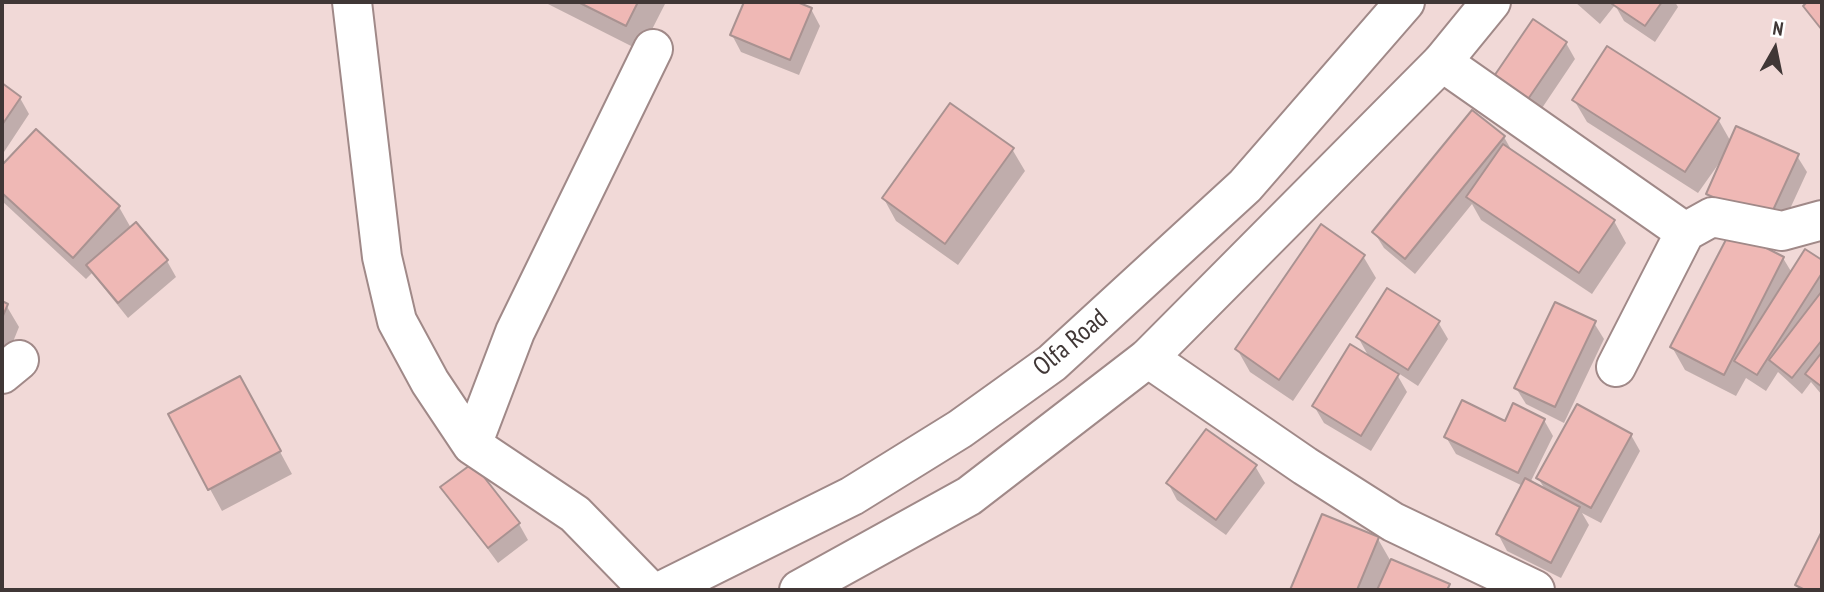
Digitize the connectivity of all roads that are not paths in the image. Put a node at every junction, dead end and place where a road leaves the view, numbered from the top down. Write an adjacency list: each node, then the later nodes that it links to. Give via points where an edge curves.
1 (352, 2): 10 (street, via 382,257 397,321)
2 (1405, 2): 12 (street, Olfa Road, via 1245,186 1052,363 960,429 852,496)
3 (1491, 2): 5 (street)
4 (653, 48): 10 (street, via 515,332)
5 (1442, 62): 7 (street); 8 (street)
6 (1822, 220): 7 (street, via 1782,231 1712,217)
7 (1685, 232): 9 (street)
8 (1148, 358): 13 (street, via 969,496); 14 (street, via 1393,522)
9 (1616, 367)
10 (471, 445): 11 (street, via 575,514)
11 (649, 590)
12 (663, 590)
13 (799, 590)
14 (1535, 590)

